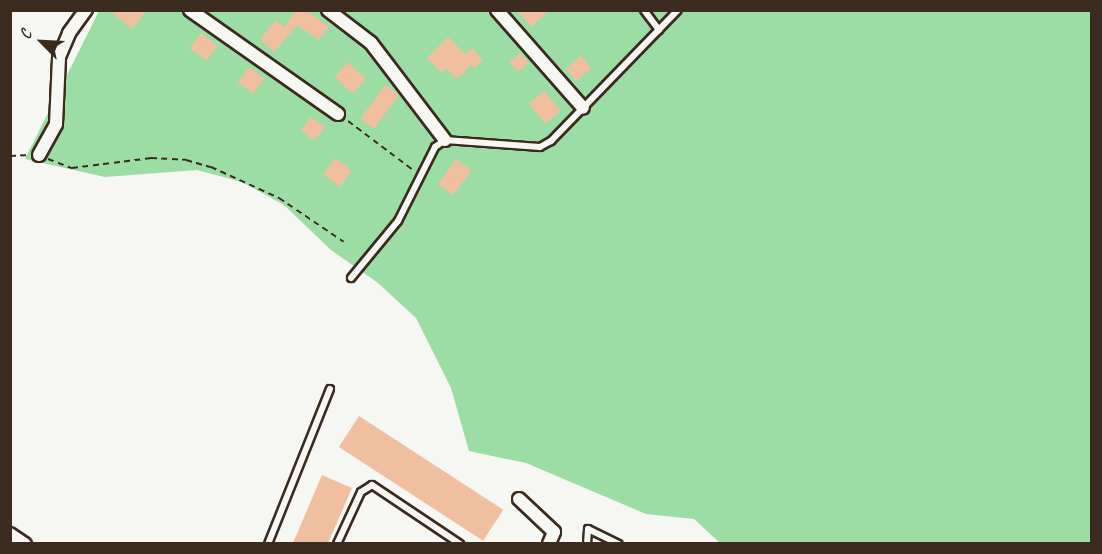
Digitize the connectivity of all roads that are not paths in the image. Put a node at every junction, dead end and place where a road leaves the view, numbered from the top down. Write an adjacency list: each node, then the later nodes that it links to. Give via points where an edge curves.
1 (86, 10): 11 (street, via 69,33 59,57 56,124)
2 (190, 10): 9 (street)
3 (328, 10): 10 (street, via 371,43)
4 (497, 10): 8 (street)
5 (644, 10): 7 (lane)
6 (678, 10): 7 (lane)
7 (659, 30): 8 (lane)
8 (583, 108): 10 (lane, via 540,147)
9 (338, 114)
10 (445, 140): 12 (lane, via 435,147 398,221)
11 (39, 155)
12 (351, 278)
13 (330, 389): 17 (lane)
14 (519, 499): 20 (street, via 554,532)
15 (10, 534): 16 (street)
16 (25, 543)
17 (268, 543)
18 (337, 543): 19 (lane, via 361,492 372,485)
19 (460, 543)
20 (549, 543)
21 (587, 543): 22 (lane, via 588,529)
22 (619, 543)

